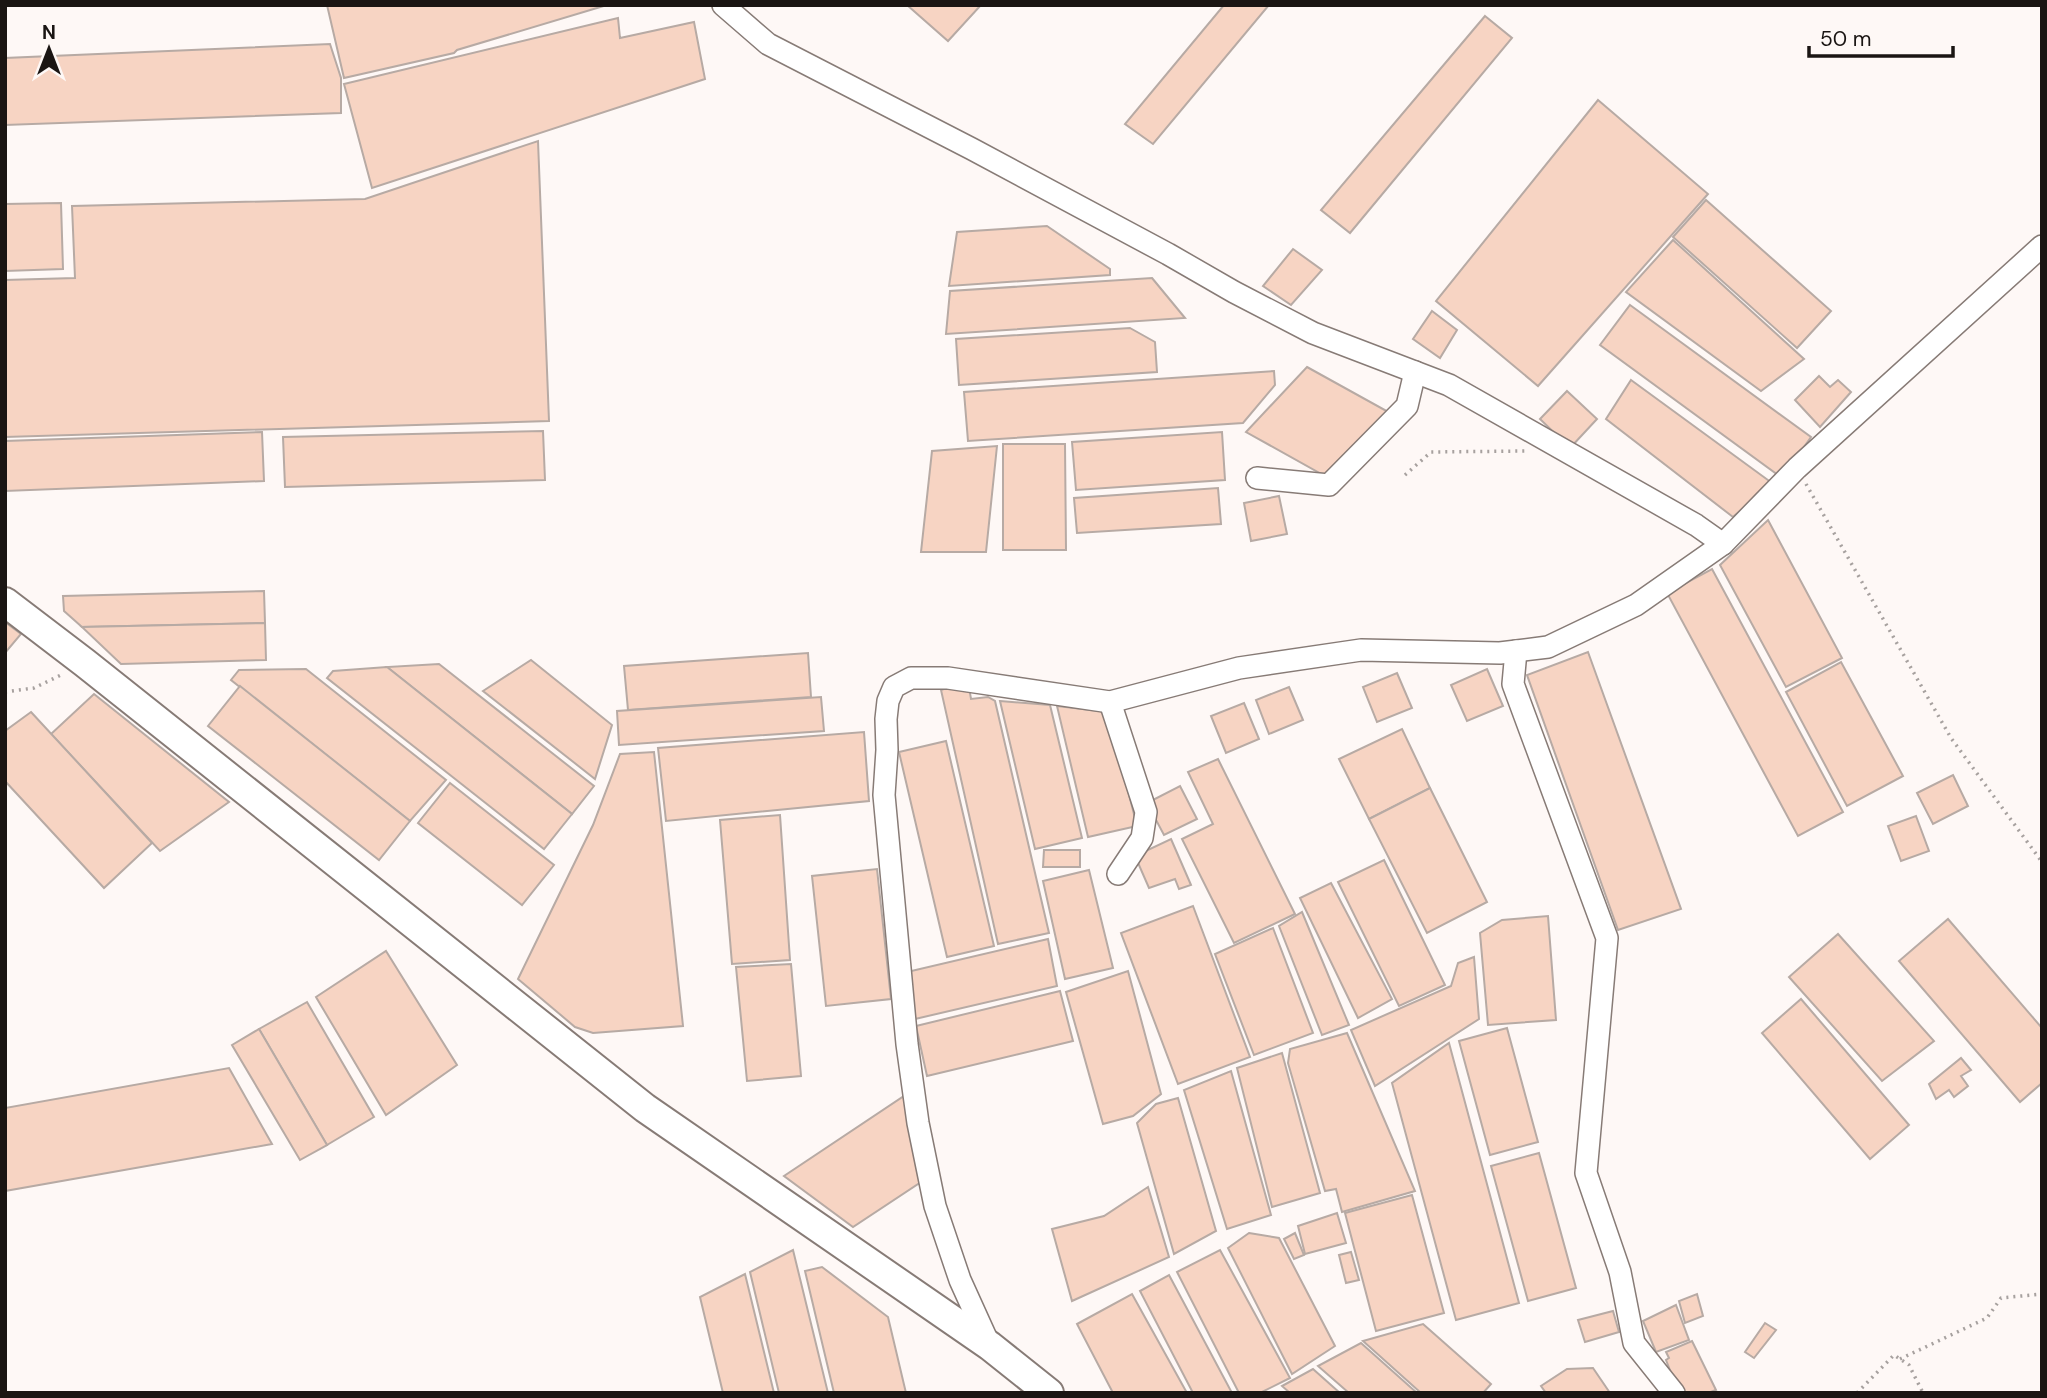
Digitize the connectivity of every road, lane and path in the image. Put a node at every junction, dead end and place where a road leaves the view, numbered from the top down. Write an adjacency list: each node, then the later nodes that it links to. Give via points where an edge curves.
1 (723, 5): 3 (street, via 768,44 1245,298 1313,333)
2 (2042, 246): 5 (street)
3 (1415, 372): 4 (street, via 1449,385); 7 (street, via 1407,406 1329,485)
4 (1538, 436): 6 (path, via 1524,452 1431,452); 8 (street)
5 (1797, 468): 8 (street); 14 (path, via 1951,738)
6 (1405, 475)
7 (1257, 478)
8 (1723, 544): 10 (street, via 1636,606 1548,648)
9 (5, 602): 11 (street)
10 (1516, 651): 13 (street, via 1361,650 1239,668); 20 (street, via 1513,684 1607,938 1586,1173 1620,1272 1634,1343)
11 (85, 663): 12 (path, via 34,688); 17 (street, via 645,1108)
12 (5, 692)
13 (1110, 702): 15 (street, via 1146,813 1142,838); 17 (street, via 948,678 911,678 894,688 888,701 884,795 918,1124 935,1206 960,1280)
14 (2042, 862)
15 (1118, 874)
16 (2042, 1294): 18 (path, via 2001,1298 1987,1318)
17 (990, 1346): 19 (street)
18 (1900, 1359): 21 (path, via 1894,1355); 22 (path, via 1909,1365)
19 (1049, 1393)
20 (1674, 1393)
21 (1857, 1393)
22 (1923, 1393)

